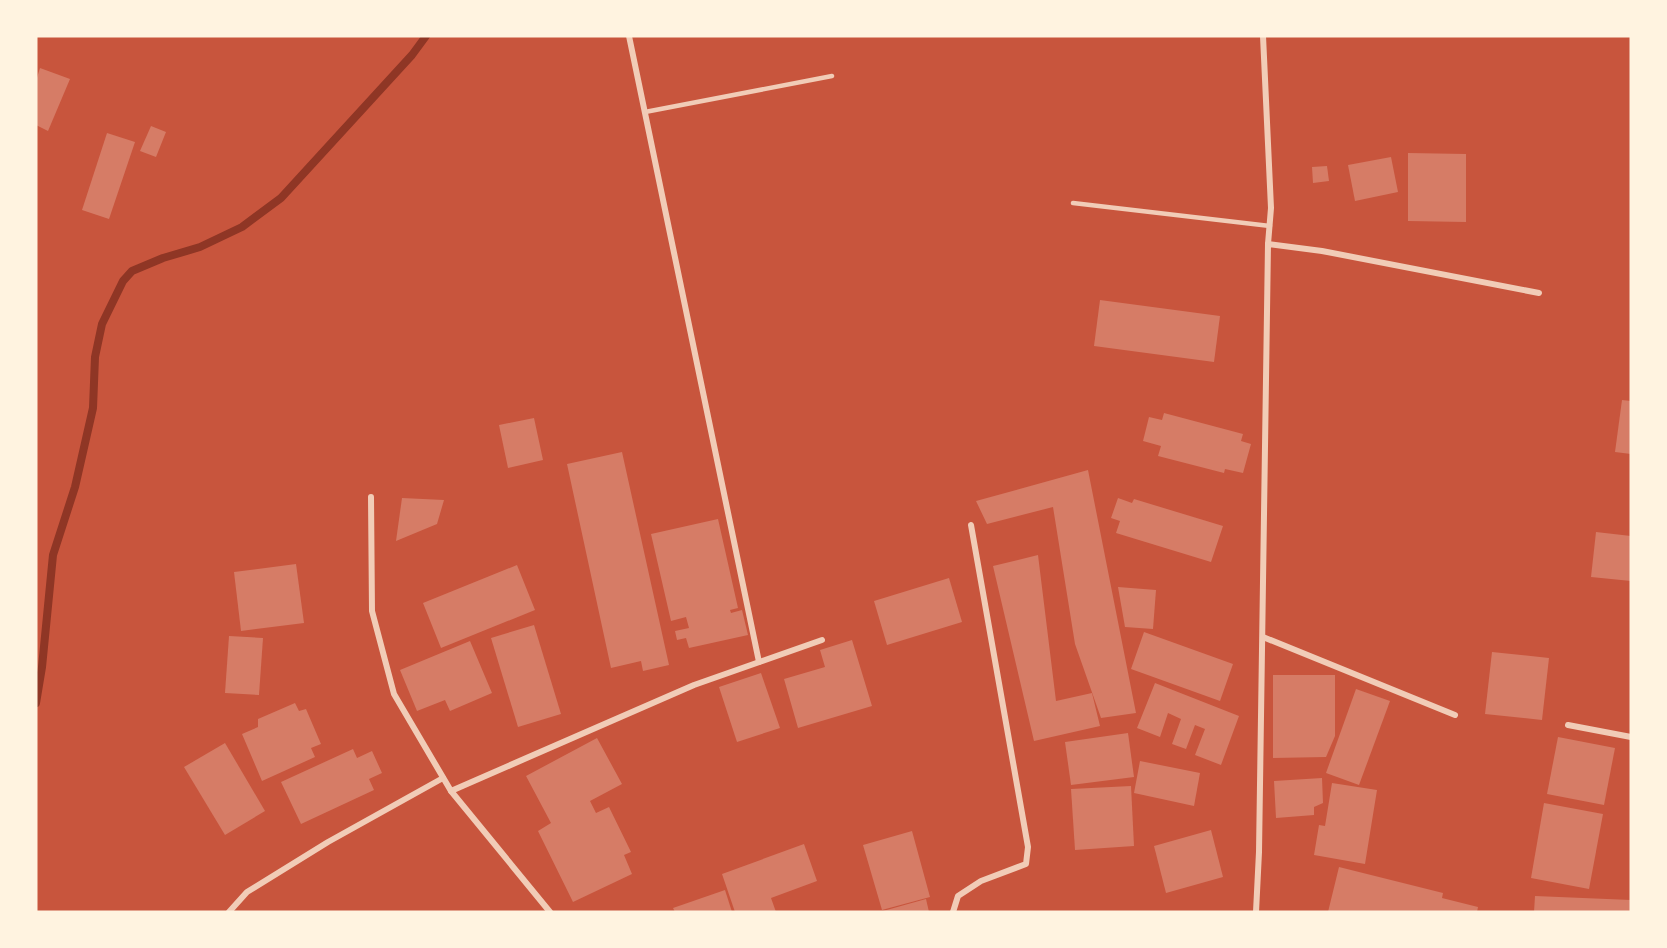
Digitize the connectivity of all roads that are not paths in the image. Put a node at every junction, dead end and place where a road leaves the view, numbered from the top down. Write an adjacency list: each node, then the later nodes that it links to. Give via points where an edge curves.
1 (629, 36): 4 (street)
2 (1263, 36): 6 (street)
3 (832, 76): 4 (lane)
4 (645, 112): 13 (street)
5 (1073, 203): 6 (lane)
6 (1270, 226): 7 (street)
7 (1268, 244): 8 (street); 11 (street)
8 (1539, 293)
9 (371, 497): 17 (street, via 372,611 394,694)
10 (971, 525): 21 (street, via 1028,847 1026,864 981,881 958,896)
11 (1263, 637): 14 (street); 22 (street)
12 (822, 640): 13 (street)
13 (759, 662): 18 (street, via 694,685)
14 (1455, 714)
15 (1568, 725): 16 (street)
16 (1631, 737)
17 (443, 778): 18 (street); 19 (street, via 247,892)
18 (451, 791): 20 (street)
19 (228, 912)
20 (550, 912)
21 (953, 912)
22 (1256, 912)

